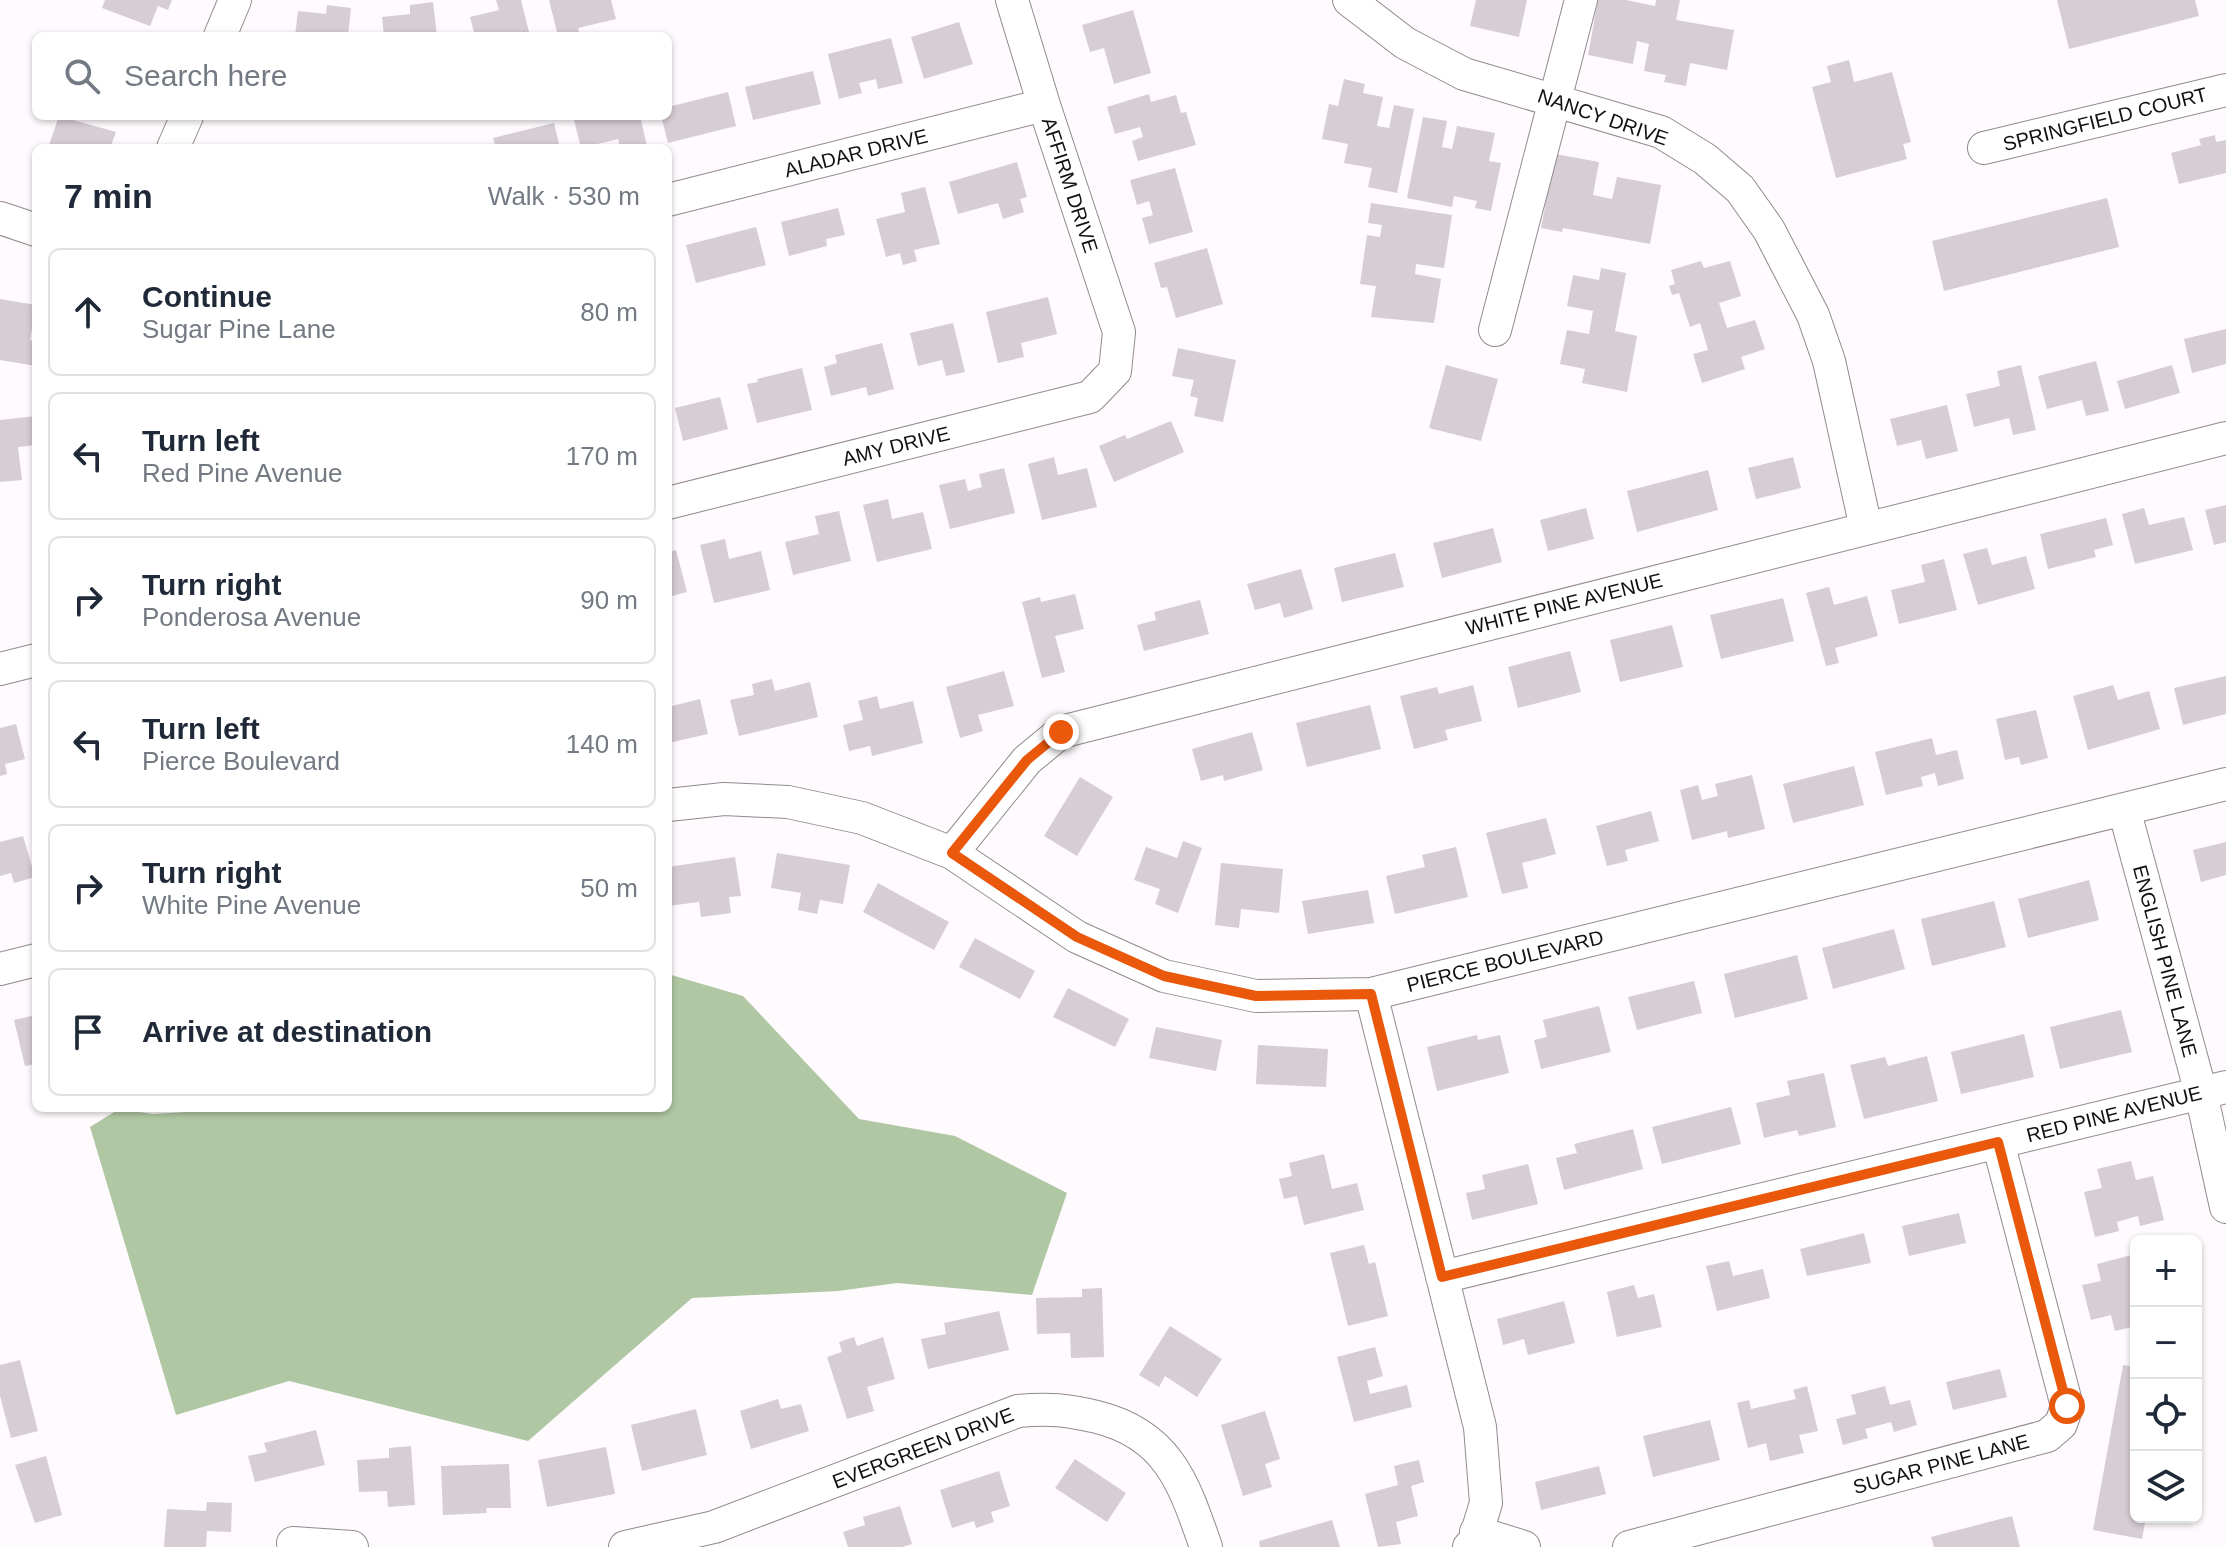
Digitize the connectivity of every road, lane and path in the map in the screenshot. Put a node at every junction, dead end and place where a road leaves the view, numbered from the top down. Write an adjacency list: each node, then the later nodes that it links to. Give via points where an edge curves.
1 (235, 0): 5 (street)
2 (1012, 0): 8 (street, AFFIRM DRIVE)
3 (1349, 0): 7 (street, NANCY DRIVE, via 1405,43 1464,74)
4 (1581, 0): 7 (street)
5 (222, 32)
6 (2226, 90): 11 (street, SPRINGFIELD COURT)
7 (1556, 99): 15 (street); 19 (street, NANCY DRIVE, via 1661,132 1740,189 1769,230 1813,315 1829,361)
8 (1044, 105): 12 (street, ALADAR DRIVE); 16 (street, AFFIRM DRIVE, via 1119,332)
9 (185, 120): 10 (street)
10 (175, 144)
11 (1984, 148)
12 (672, 199)
13 (0, 218): 14 (street)
14 (32, 229)
15 (1495, 330)
16 (1115, 371): 18 (street, AMY DRIVE, via 1090,397)
17 (2226, 438): 19 (street, WHITE PINE AVENUE)
18 (672, 502)
19 (1866, 528): 25 (street, WHITE PINE AVENUE, via 1061,732 1027,760)
20 (32, 661): 21 (street)
21 (0, 669)
22 (2226, 784): 24 (street, PIERCE BOULEVARD)
23 (672, 805): 25 (street, PIERCE BOULEVARD, via 724,799 788,802 862,818)
24 (2124, 809): 28 (street, PIERCE BOULEVARD); 29 (street, ENGLISH PINE LANE)
25 (952, 853): 28 (street, PIERCE BOULEVARD, via 1077,937 1164,976 1256,996)
26 (32, 961): 27 (street)
27 (0, 969)
28 (1371, 994): 32 (street)
29 (2213, 1090): 30 (street, RED PINE AVENUE); 31 (street, ENGLISH PINE LANE)
30 (1998, 1142): 32 (street, RED PINE AVENUE); 39 (street, SUGAR PINE LANE, via 2067,1406 2061,1424 2047,1436)
31 (2226, 1207)
32 (1442, 1277): 33 (street, via 1480,1427 1486,1503)
33 (1473, 1539): 38 (street)
34 (293, 1543): 35 (street)
35 (352, 1547)
36 (625, 1547): 37 (street, EVERGREEN DRIVE, via 714,1527 1018,1411 1049,1408 1123,1423 1144,1436 1163,1454 1189,1498)
37 (1206, 1547)
38 (1524, 1547)
39 (1629, 1547)

